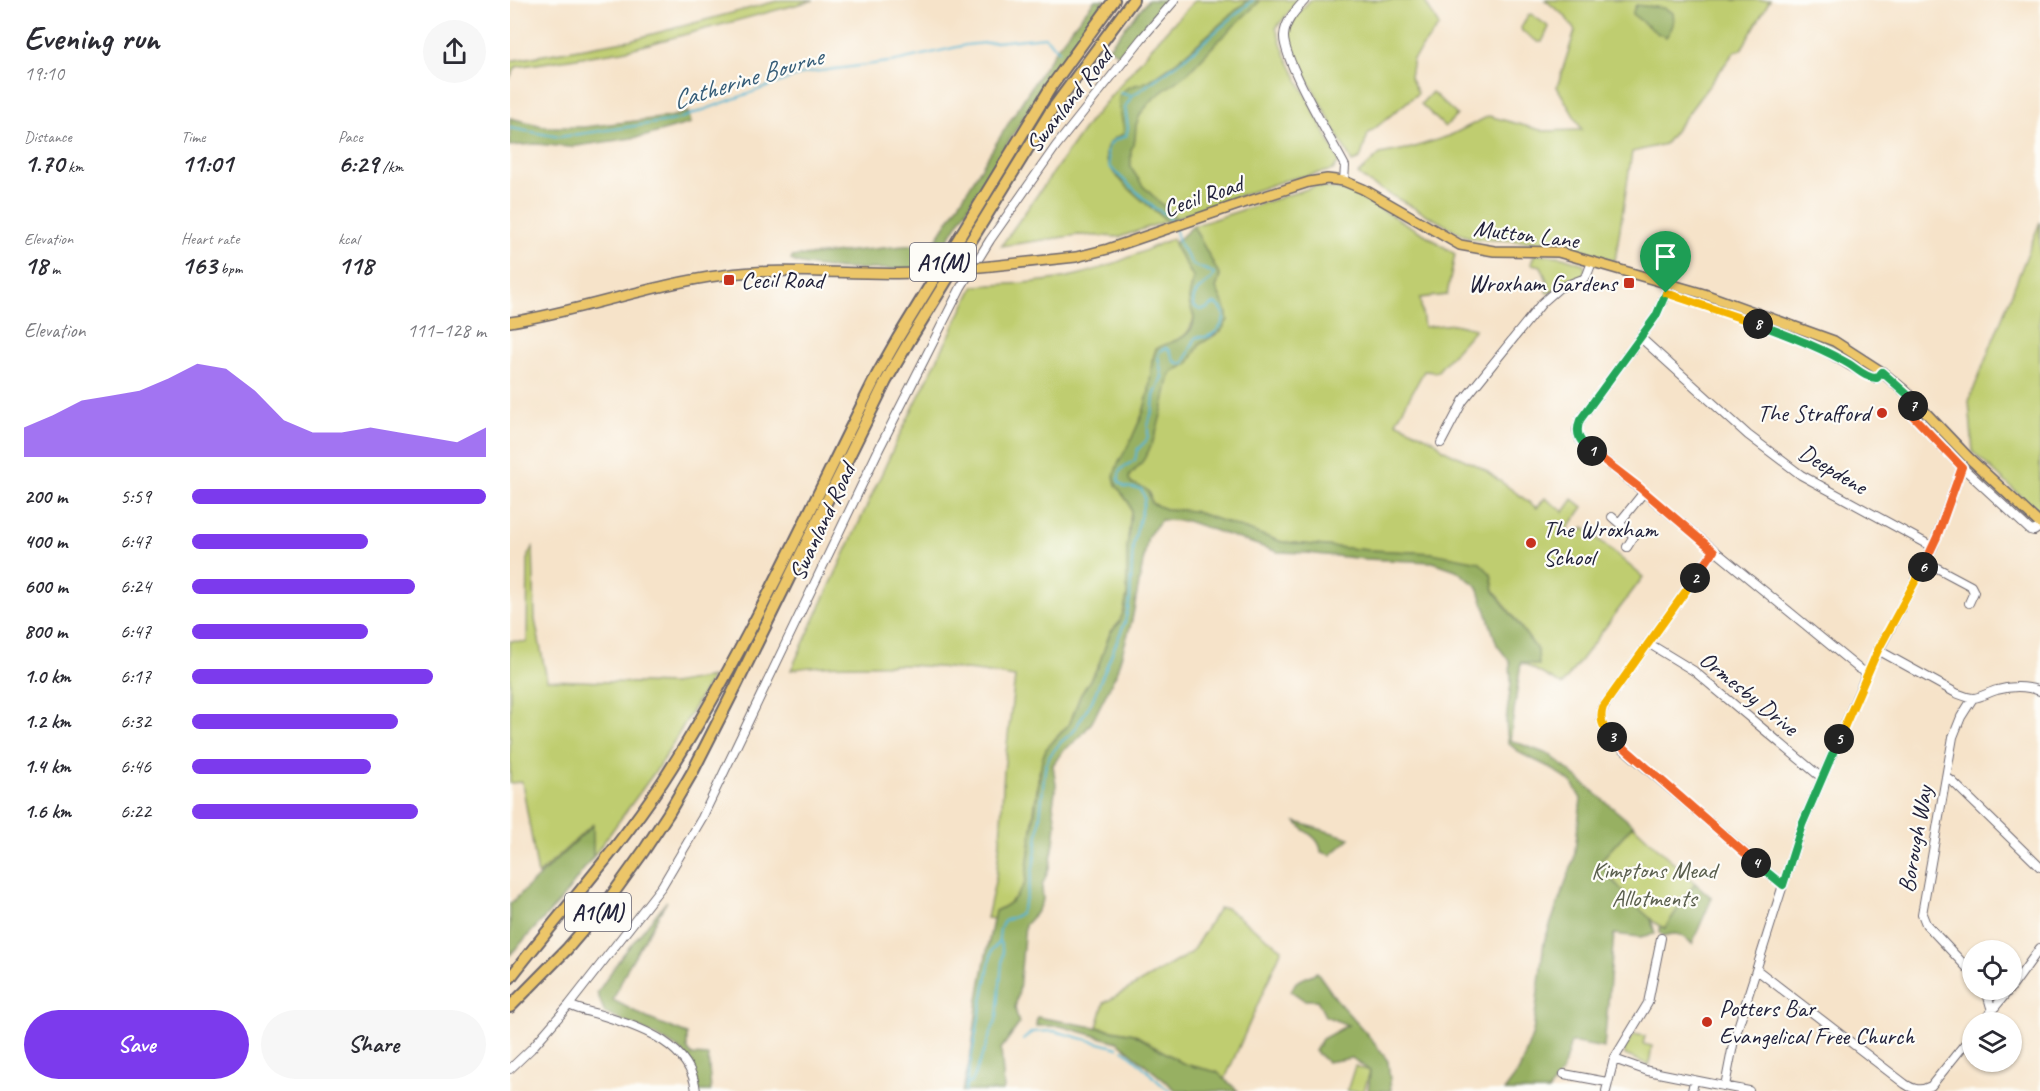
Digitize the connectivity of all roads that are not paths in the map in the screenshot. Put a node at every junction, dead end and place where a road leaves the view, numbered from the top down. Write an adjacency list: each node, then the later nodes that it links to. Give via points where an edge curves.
1 (1114, 0): 32 (highway, A1(M), via 1046,96 898,338 736,657 664,779 621,841)
2 (1133, 0): 42 (highway, A1(M), via 1049,114 886,381 723,712 668,814 607,902)
3 (1175, 0): 41 (street, Swanland Road, via 1056,146 961,287 702,819 662,886)
4 (1305, 0): 5 (street, via 1286,26 1285,42 1345,166)
5 (1342, 181): 6 (main road, Mutton Lane, via 1460,245 1494,251 1558,252); 9 (main road, Cecil Road, bridge, via 1309,183 1076,256 915,273 779,270 724,274)
6 (1592, 262): 7 (main road, Mutton Lane); 13 (street, via 1583,279 1559,288 1542,303 1462,403)
7 (1670, 283): 8 (street); 11 (main road, Mutton Lane, via 1820,335)
8 (1666, 293): 10 (street); 11 (street, via 1797,339 1871,378)
9 (510, 322)
10 (1641, 338): 15 (street, via 1581,418 1577,430 1582,443); 18 (street, Deepdene, via 1748,435 1801,475)
11 (1882, 372): 12 (main road, Mutton Lane)
12 (1917, 403): 14 (street, via 1908,411); 16 (main road, Mutton Lane)
13 (1441, 443)
14 (1962, 467): 16 (street, via 2030,530); 18 (street)
15 (1644, 492): 17 (street, via 1616,520 1634,536); 19 (street)
16 (2040, 525)
17 (1628, 548)
18 (1933, 548): 20 (street)
19 (1714, 551): 22 (street); 24 (street)
20 (1926, 562): 21 (street, via 1971,586 1974,592); 23 (street)
21 (1969, 603)
22 (1648, 643): 27 (street, Ormesby Drive, via 1694,671); 30 (street, via 1603,707 1605,730)
23 (1878, 650): 24 (street); 26 (street, via 1956,693)
24 (1867, 673): 27 (street)
25 (2040, 691): 26 (street, via 2015,687)
26 (1973, 698): 28 (street, Borough Way, via 1956,728)
27 (1823, 777): 30 (street, via 1802,825)
28 (1946, 777): 29 (street); 34 (street, Borough Way, via 1922,914 1926,924)
29 (2040, 867)
30 (1783, 885): 36 (street)
31 (1661, 938): 45 (street, via 1648,1003)
32 (538, 942): 35 (highway, A1(M)); 38 (highway, A1(M))
33 (2040, 948): 37 (street)
34 (1962, 962)
35 (510, 970)
36 (1757, 970): 44 (street, via 1916,1090 1931,1086); 49 (street, via 1734,1041)
37 (2022, 972)
38 (510, 978)
39 (1989, 1000): 43 (street)
40 (2001, 1000): 43 (street)
41 (569, 1005): 46 (street, Swanland Road); 51 (street, via 637,1028 674,1048 690,1069)
42 (512, 1006)
43 (1992, 1011)
44 (1962, 1047)
45 (1614, 1059): 48 (street); 50 (street)
46 (512, 1067)
47 (1564, 1074): 50 (street)
48 (1694, 1081): 49 (street); 52 (street)
49 (1725, 1086): 53 (street)
50 (1606, 1087)
51 (696, 1091)
52 (1692, 1091)
53 (1749, 1091)

